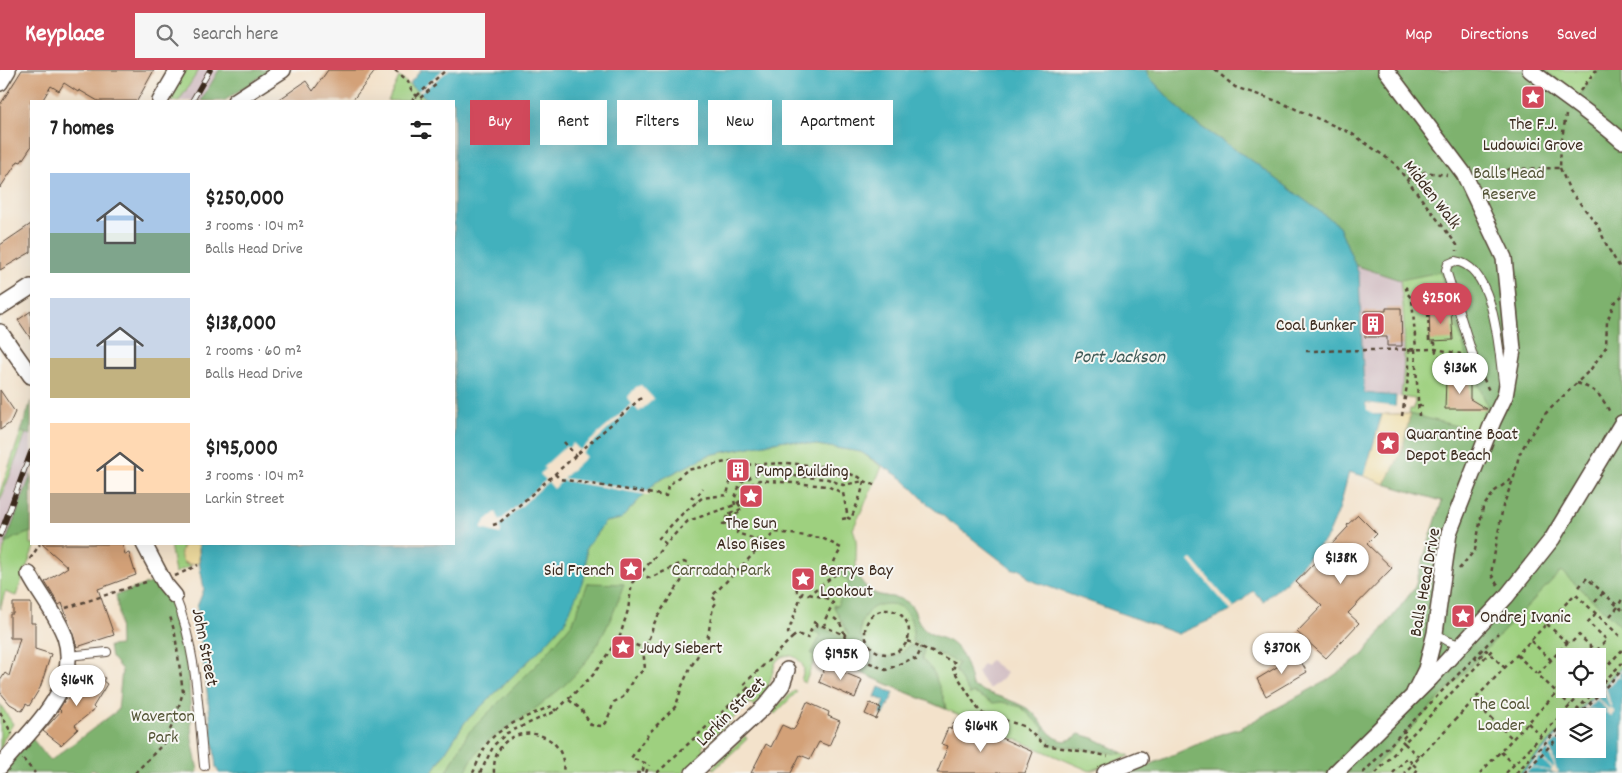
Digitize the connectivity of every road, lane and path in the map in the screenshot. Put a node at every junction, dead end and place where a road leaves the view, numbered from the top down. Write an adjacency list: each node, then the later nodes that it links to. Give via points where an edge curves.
1 (8, 70): 10 (street)
2 (178, 70): 13 (street)
3 (284, 70): 14 (street)
4 (395, 70): 12 (path, via 408,82)
5 (446, 70): 12 (path)
6 (1215, 70): 21 (path, Midden Walk, via 1235,87 1352,132 1394,163)
7 (1386, 70): 38 (street, Balls Head Drive, via 1464,174 1504,258 1512,350)
8 (1530, 70): 16 (street)
9 (1596, 70): 16 (path)
10 (0, 83)
11 (438, 83): 12 (path, via 418,99)
12 (416, 96): 15 (path)
13 (161, 100)
14 (237, 100)
15 (412, 100)
16 (1572, 102): 17 (street, via 1603,123); 18 (path, via 1566,116)
17 (1622, 141)
18 (1560, 168): 19 (path, via 1510,169 1494,176); 23 (path, via 1570,190 1597,224)
19 (1481, 171)
20 (1443, 176): 21 (path, via 1425,172)
21 (1407, 179): 22 (path, Midden Walk, via 1457,245)
22 (1455, 261): 34 (lane, via 1448,264 1446,270); 38 (lane, via 1475,273 1490,300)
23 (1622, 271)
24 (1407, 287): 32 (path, via 1412,299)
25 (30, 288): 27 (street)
26 (1622, 296): 37 (path, via 1614,303 1607,322 1606,347)
27 (0, 307)
28 (1449, 308): 30 (path, via 1428,309 1429,341 1435,343)
29 (0, 332): 35 (street)
30 (1435, 348): 32 (path); 34 (path); 36 (path, via 1448,366 1448,377)
31 (1409, 349): 32 (path); 33 (path); 42 (path)
32 (1416, 349): 40 (path)
33 (1306, 351)
34 (1470, 355)
35 (30, 375)
36 (1467, 377)
37 (1577, 383): 44 (path, via 1594,389 1612,415); 49 (path, via 1546,413 1529,437 1519,455)
38 (1505, 396): 71 (street, Balls Head Drive, via 1449,533)
39 (641, 398): 46 (path)
40 (1419, 406): 41 (path); 43 (path)
41 (1426, 406)
42 (1402, 416)
43 (1419, 416)
44 (1622, 423): 78 (street, Balls Head Drive, via 1552,540)
45 (564, 442): 46 (path)
46 (576, 456): 48 (path)
47 (751, 464): 48 (path, via 731,461 687,470 668,486 666,496 561,479); 50 (path, via 829,467); 55 (path, via 740,464 731,470 727,495 702,498)
48 (555, 474): 61 (path, via 500,523)
49 (1514, 477): 71 (path, via 1495,491 1483,507 1476,550); 78 (path, via 1503,506 1491,574)
50 (864, 481): 51 (path); 56 (path, via 844,485 828,479 759,473 741,482 734,500); 59 (path, via 851,519)
51 (874, 485)
52 (703, 488): 53 (path)
53 (698, 495)
54 (691, 496): 55 (path)
55 (697, 502): 63 (path, via 659,538)
56 (736, 504): 58 (path, via 742,509); 59 (path, via 745,488 759,480 827,486 843,493); 63 (path, via 688,521)
57 (740, 512): 58 (path, via 731,516)
58 (730, 513): 62 (path, via 723,524 736,521 740,524 737,533)
59 (848, 518): 60 (path)
60 (842, 519)
61 (493, 525)
62 (763, 543): 76 (path, via 775,532 822,538 841,548 834,561 836,574); 157 (path, via 712,596 718,602 713,607 707,641 690,668 676,706 649,732 631,758 645,763)
63 (666, 544): 68 (path)
64 (40, 545): 67 (path)
65 (145, 545): 77 (street, John Street)
66 (198, 564): 69 (path)
67 (30, 567): 111 (street, via 60,626)
68 (639, 574): 100 (path, via 632,583 628,610); 102 (path, via 650,578 684,562 689,568 657,617 650,640)
69 (170, 577)
70 (155, 579): 81 (path)
71 (1443, 584): 92 (street, Balls Head Drive)
72 (796, 585): 72 (path, via 795,581 812,579 812,583); 74 (path, via 798,592)
73 (1579, 587): 75 (path, via 1587,578)
74 (802, 593): 76 (path); 95 (path, via 788,633)
75 (1603, 593): 80 (path); 82 (path)
76 (810, 594): 91 (path, via 833,602 824,622)
77 (175, 596): 155 (lane, John Street, via 188,633)
78 (1506, 598): 106 (street, Balls Head Drive)
79 (1622, 600): 82 (path)
80 (1595, 602)
81 (75, 605)
82 (1618, 607): 83 (path); 86 (path)
83 (1622, 610)
84 (169, 613): 158 (path, via 182,692 164,743)
85 (1596, 613): 90 (path, via 1576,594); 96 (path); 105 (path, via 1588,622 1607,640)
86 (1610, 616)
87 (834, 618): 94 (path)
88 (813, 622): 89 (path)
89 (818, 624): 91 (path); 95 (path, via 808,638 797,634)
90 (1547, 624): 97 (path); 99 (path)
91 (826, 626): 94 (path)
92 (1435, 633): 106 (lane); 124 (street, Balls Head Drive, via 1426,669)
93 (1498, 633): 113 (path)
94 (845, 634): 101 (path, via 841,646 886,670 913,658 916,660)
95 (792, 638): 122 (path, via 744,684)
96 (1622, 638)
97 (1531, 641): 110 (path); 114 (path)
98 (908, 642): 98 (path, via 898,652 878,652 868,642 867,622 878,611 894,610 906,619 910,634); 101 (path)
99 (1568, 643): 103 (path); 104 (path, via 1578,635)
100 (614, 646): 102 (path, via 633,644); 129 (path, via 593,676)
101 (922, 647): 151 (path, via 956,663 953,669 980,712 1023,726 1045,745)
102 (643, 648): 129 (path, via 645,668 634,678 623,697 614,702 602,726 591,725)
103 (1563, 648)
104 (1592, 648)
105 (1600, 648)
106 (1464, 649): 113 (path); 124 (street, Balls Head Drive)
107 (1622, 650): 116 (path)
108 (1491, 651): 113 (path, via 1486,650 1477,660); 117 (path); 147 (path)
109 (107, 652): 111 (lane)
110 (1517, 655): 117 (path); 120 (path)
111 (68, 656): 148 (street, via 67,672 55,700)
112 (1556, 656): 114 (path)
113 (1475, 658): 138 (path)
114 (1552, 660): 120 (path)
115 (1622, 663): 121 (path)
116 (1606, 667)
117 (1505, 668): 131 (path)
118 (788, 670): 166 (street, Larkin Street, via 782,685 765,706)
119 (1622, 670): 134 (path)
120 (1538, 674): 123 (path)
121 (1606, 679)
122 (748, 688): 130 (path); 165 (path)
123 (1556, 691)
124 (1414, 693): 168 (street, Balls Head Drive)
125 (1556, 693): 139 (path)
126 (1563, 698): 132 (path)
127 (1577, 698): 132 (path)
128 (1588, 698): 133 (path)
129 (569, 700): 136 (path)
130 (759, 700)
131 (1473, 701): 144 (path); 150 (path)
132 (1570, 705): 142 (path)
133 (1578, 708)
134 (1586, 708)
135 (0, 712): 148 (path)
136 (556, 712): 143 (path); 159 (path, via 552,706 498,733 487,744)
137 (1413, 716): 138 (path)
138 (1416, 719): 140 (path)
139 (1528, 723): 142 (path); 144 (path)
140 (1404, 731): 147 (path, via 1407,734 1401,740); 169 (path)
141 (1556, 731): 176 (path)
142 (1541, 736): 153 (path)
143 (502, 738): 146 (path); 160 (path, via 494,745)
144 (1513, 739): 149 (path)
145 (1556, 739): 177 (path)
146 (505, 741): 161 (path, via 494,761); 162 (path, via 527,733 549,739 562,758)
147 (1404, 743): 150 (path); 170 (path)
148 (18, 745): 156 (street)
149 (1501, 752): 153 (path); 174 (path)
150 (1419, 757): 152 (path)
151 (1134, 761): 167 (street)
152 (1413, 764): 171 (path, via 1407,758); 172 (path); 173 (path, via 1418,769)
153 (1514, 764): 175 (path)
154 (649, 765): 164 (path)
155 (204, 766)
156 (0, 767)
157 (642, 772): 163 (path)
158 (135, 773)
159 (473, 773)
160 (480, 773)
161 (494, 773)
162 (563, 773)
163 (636, 773)
164 (646, 773)
165 (657, 773)
166 (694, 773)
167 (1105, 773)
168 (1335, 773)
169 (1363, 773)
170 (1376, 773)
171 (1393, 773)
172 (1404, 773)
173 (1415, 773)
174 (1480, 773)
175 (1506, 773)
176 (1516, 773)
177 (1524, 773)

